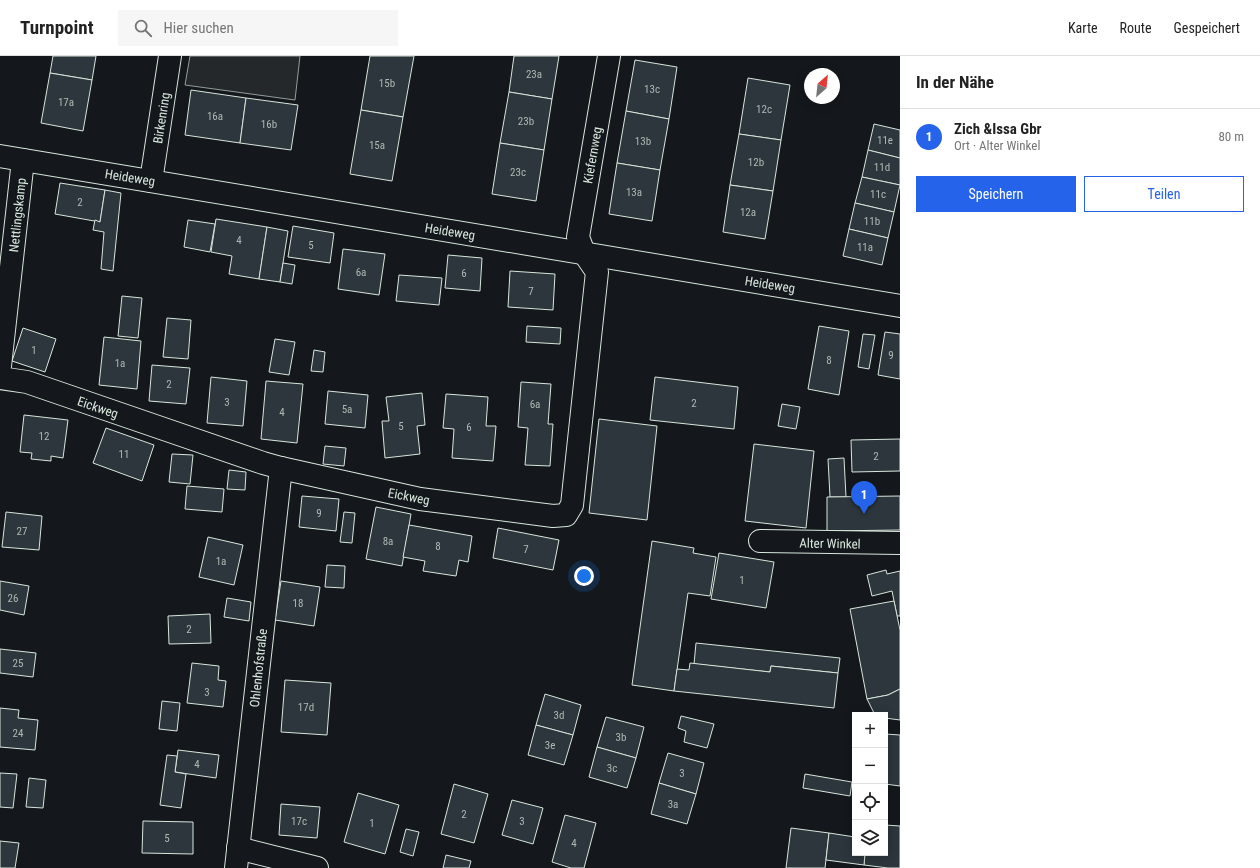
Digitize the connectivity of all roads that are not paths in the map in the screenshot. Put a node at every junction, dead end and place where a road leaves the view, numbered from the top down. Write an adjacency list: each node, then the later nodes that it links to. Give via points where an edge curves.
1 (170, 56): 5 (street, Birkenring)
2 (609, 56): 6 (street, Kiefernweg, via 578,237)
3 (0, 156): 4 (street, Heideweg)
4 (23, 160): 5 (street, Heideweg); 8 (street, Nettlingskamp)
5 (151, 181): 6 (street, Heideweg)
6 (584, 253): 7 (street, Heideweg); 10 (street, Eickweg, via 597,272 572,505 566,515 553,516 420,499)
7 (900, 306)
8 (0, 366)
9 (0, 378): 10 (street, Eickweg, via 27,382)
10 (281, 468): 13 (street, Ohlenhofstraße)
11 (760, 541): 12 (street, Alter Winkel)
12 (900, 544)
13 (237, 858): 14 (street)
14 (317, 868)

